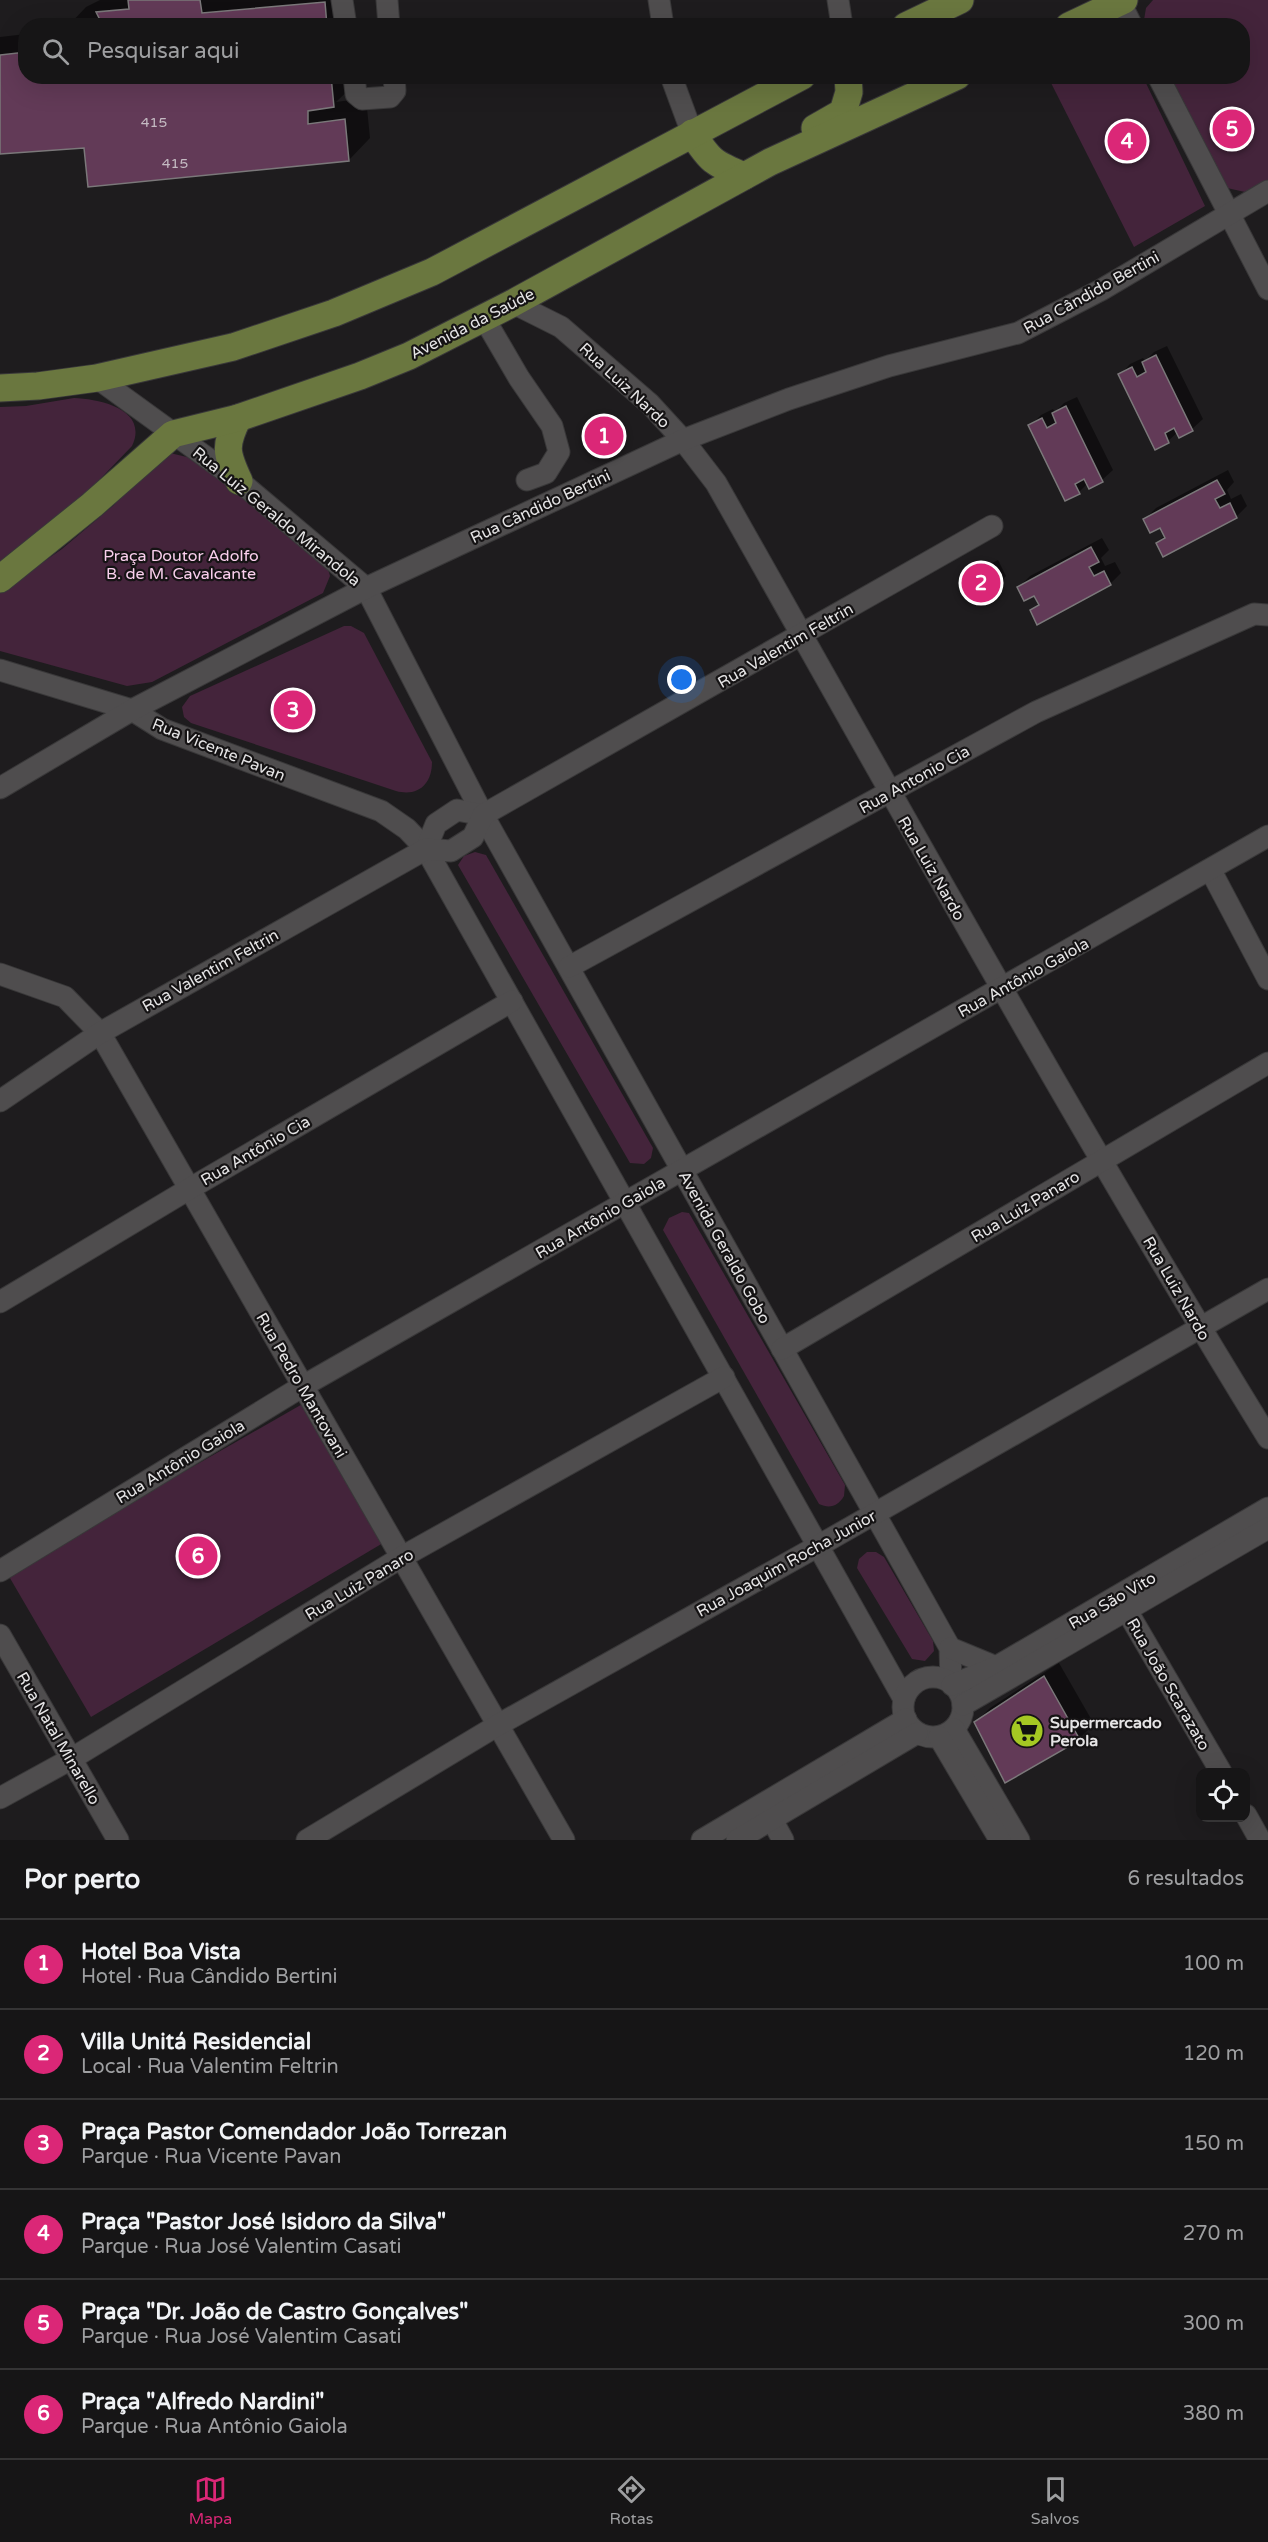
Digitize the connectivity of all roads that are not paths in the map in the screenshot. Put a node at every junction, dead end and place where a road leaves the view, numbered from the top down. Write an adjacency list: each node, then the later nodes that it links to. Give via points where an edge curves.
1 (342, 0): 7 (street)
2 (387, 0): 8 (street)
3 (659, 0): 9 (street)
4 (838, 0): 10 (street)
5 (960, 0): 11 (main road)
6 (1126, 9): 12 (main road)
7 (345, 18)
8 (388, 18)
9 (662, 18)
10 (841, 18)
11 (923, 18)
12 (1096, 18)
13 (355, 84): 14 (street, via 356,94 362,99 390,97)
14 (395, 84)
15 (674, 84): 20 (street)
16 (787, 84): 20 (main road)
17 (848, 84): 21 (main road, via 843,112 778,149)
18 (940, 84): 21 (main road, Avenida da Saúde)
19 (1162, 84): 24 (street)
20 (693, 133): 22 (main road, via 716,164); 30 (main road, via 432,272 344,309 233,346)
21 (770, 162): 22 (main road, Avenida da Saúde)
22 (744, 176): 25 (main road, Avenida da Saúde)
23 (1268, 191): 24 (street, Rua Cândido Bertini)
24 (1229, 213): 26 (street); 34 (street, Rua Cândido Bertini, via 1101,290 1018,333 889,366)
25 (552, 282): 27 (main road, Avenida da Saúde); 29 (street, Rua Luiz Nardo, via 546,304)
26 (1268, 289)
27 (513, 303): 28 (main road, Avenida da Saúde); 29 (street, Rua Luiz Nardo)
28 (484, 318): 32 (main road, Avenida da Saúde, via 360,376); 35 (street, via 552,426 558,452 546,473)
29 (561, 327): 34 (street, Rua Luiz Nardo, via 650,404)
30 (98, 378): 31 (main road); 33 (street, Rua Luiz Geraldo Mirandola)
31 (0, 388)
32 (238, 418): 33 (main road, Avenida da Saúde); 36 (main road, via 228,444 228,457)
33 (173, 434): 36 (street, Rua Luiz Geraldo Mirandola); 38 (main road, Avenida da Saúde)
34 (682, 440): 39 (street, Rua Cândido Bertini); 41 (street, Rua Luiz Nardo, via 716,483)
35 (527, 480)
36 (239, 481): 39 (street, Rua Luiz Geraldo Mirandola)
37 (992, 526): 41 (street, Rua Valentim Feltrin)
38 (0, 579)
39 (366, 588): 43 (street, Rua Cândido Bertini); 46 (street, Rua Luiz Geraldo Mirandola)
40 (1268, 615): 45 (street, Rua Antonio Cia, via 1254,614 1036,712)
41 (802, 635): 45 (street, Rua Luiz Nardo); 46 (street, Rua Valentim Feltrin)
42 (0, 670): 43 (street, Rua Vicente Pavan)
43 (132, 710): 44 (street, Rua Cândido Bertini); 48 (street, Rua Vicente Pavan, via 162,729 381,812 407,829)
44 (0, 788)
45 (890, 793): 50 (street, Rua Antonio Cia); 53 (street, Rua Luiz Nardo)
46 (483, 815): 48 (street, Rua Valentim Feltrin, via 473,837 451,851); 48 (street, via 457,810 436,824); 50 (street, Avenida Geraldo Gobo)
47 (1268, 836): 49 (street, Rua Antônio Gaiola)
48 (426, 849): 54 (street); 55 (street, Rua Valentim Feltrin)
49 (1211, 871): 52 (street); 53 (street, Rua Antônio Gaiola)
50 (569, 967): 59 (street, Avenida Geraldo Gobo)
51 (0, 974): 55 (street, Rua Pedro Mantovani, via 65,997)
52 (1268, 979)
53 (1002, 989): 58 (street, Rua Luiz Nardo); 59 (street, Rua Antônio Gaiola)
54 (512, 1001): 60 (street, Rua Antônio Cia); 61 (street)
55 (100, 1033): 57 (street, Rua Valentim Feltrin); 60 (street, Rua Pedro Mantovani)
56 (1268, 1063): 58 (street, Rua Luiz Panaro)
57 (0, 1101)
58 (1102, 1160): 64 (street, Rua Luiz Nardo); 65 (street, Rua Luiz Panaro)
59 (682, 1169): 61 (street, Rua Antônio Gaiola); 65 (street, Avenida Geraldo Gobo)
60 (189, 1189): 63 (street, Rua Antônio Cia); 67 (street, Rua Pedro Mantovani)
61 (626, 1203): 66 (street); 67 (street, Rua Antônio Gaiola)
62 (1268, 1289): 64 (street, Rua Joaquim Rocha Junior)
63 (0, 1302)
64 (1200, 1328): 68 (street, Rua Luiz Nardo); 70 (street, Rua Joaquim Rocha Junior)
65 (783, 1349): 70 (street, Avenida Geraldo Gobo)
66 (724, 1377): 72 (street); 73 (street, Rua Luiz Panaro)
67 (303, 1386): 73 (street, Rua Pedro Mantovani); 74 (street, Rua Antônio Gaiola)
68 (1268, 1438)
69 (1268, 1508): 75 (street, Rua São Vito)
70 (875, 1513): 72 (street, Rua Joaquim Rocha Junior); 77 (street, Avenida Geraldo Gobo)
71 (1268, 1528): 75 (street, Rua São Vito)
72 (818, 1546): 81 (street); 82 (street, Rua Joaquim Rocha Junior)
73 (402, 1557): 82 (street, Rua Pedro Mantovani); 84 (street, Rua Luiz Panaro)
74 (0, 1571)
75 (1122, 1603): 78 (street, Rua São Vito); 80 (street, Rua São Vito); 85 (street, Rua João Scarazato)
76 (0, 1635): 84 (street, Rua Natal Minarello)
77 (950, 1648): 78 (street); 79 (street, Avenida Geraldo Gobo)
78 (996, 1667): 79 (street, Rua São Vito)
79 (951, 1684): 80 (street); 81 (street, via 933,1677 923,1679 909,1690)
80 (963, 1705): 83 (street, via 961,1718)
81 (909, 1717): 83 (street, via 928,1737); 87 (street)
82 (498, 1725): 90 (street, Rua Joaquim Rocha Junior); 91 (street, Rua Pedro Mantovani)
83 (947, 1733): 95 (street); 96 (street)
84 (70, 1759): 86 (street, Rua Luiz Panaro); 89 (street, Rua Natal Minarello)
85 (1218, 1768)
86 (0, 1798)
87 (767, 1812): 92 (street); 93 (street); 94 (street)
88 (1249, 1822): 97 (street)
89 (118, 1840)
90 (307, 1840)
91 (564, 1840)
92 (702, 1840)
93 (736, 1840)
94 (783, 1840)
95 (1000, 1840)
96 (1019, 1840)
97 (1260, 1840)

